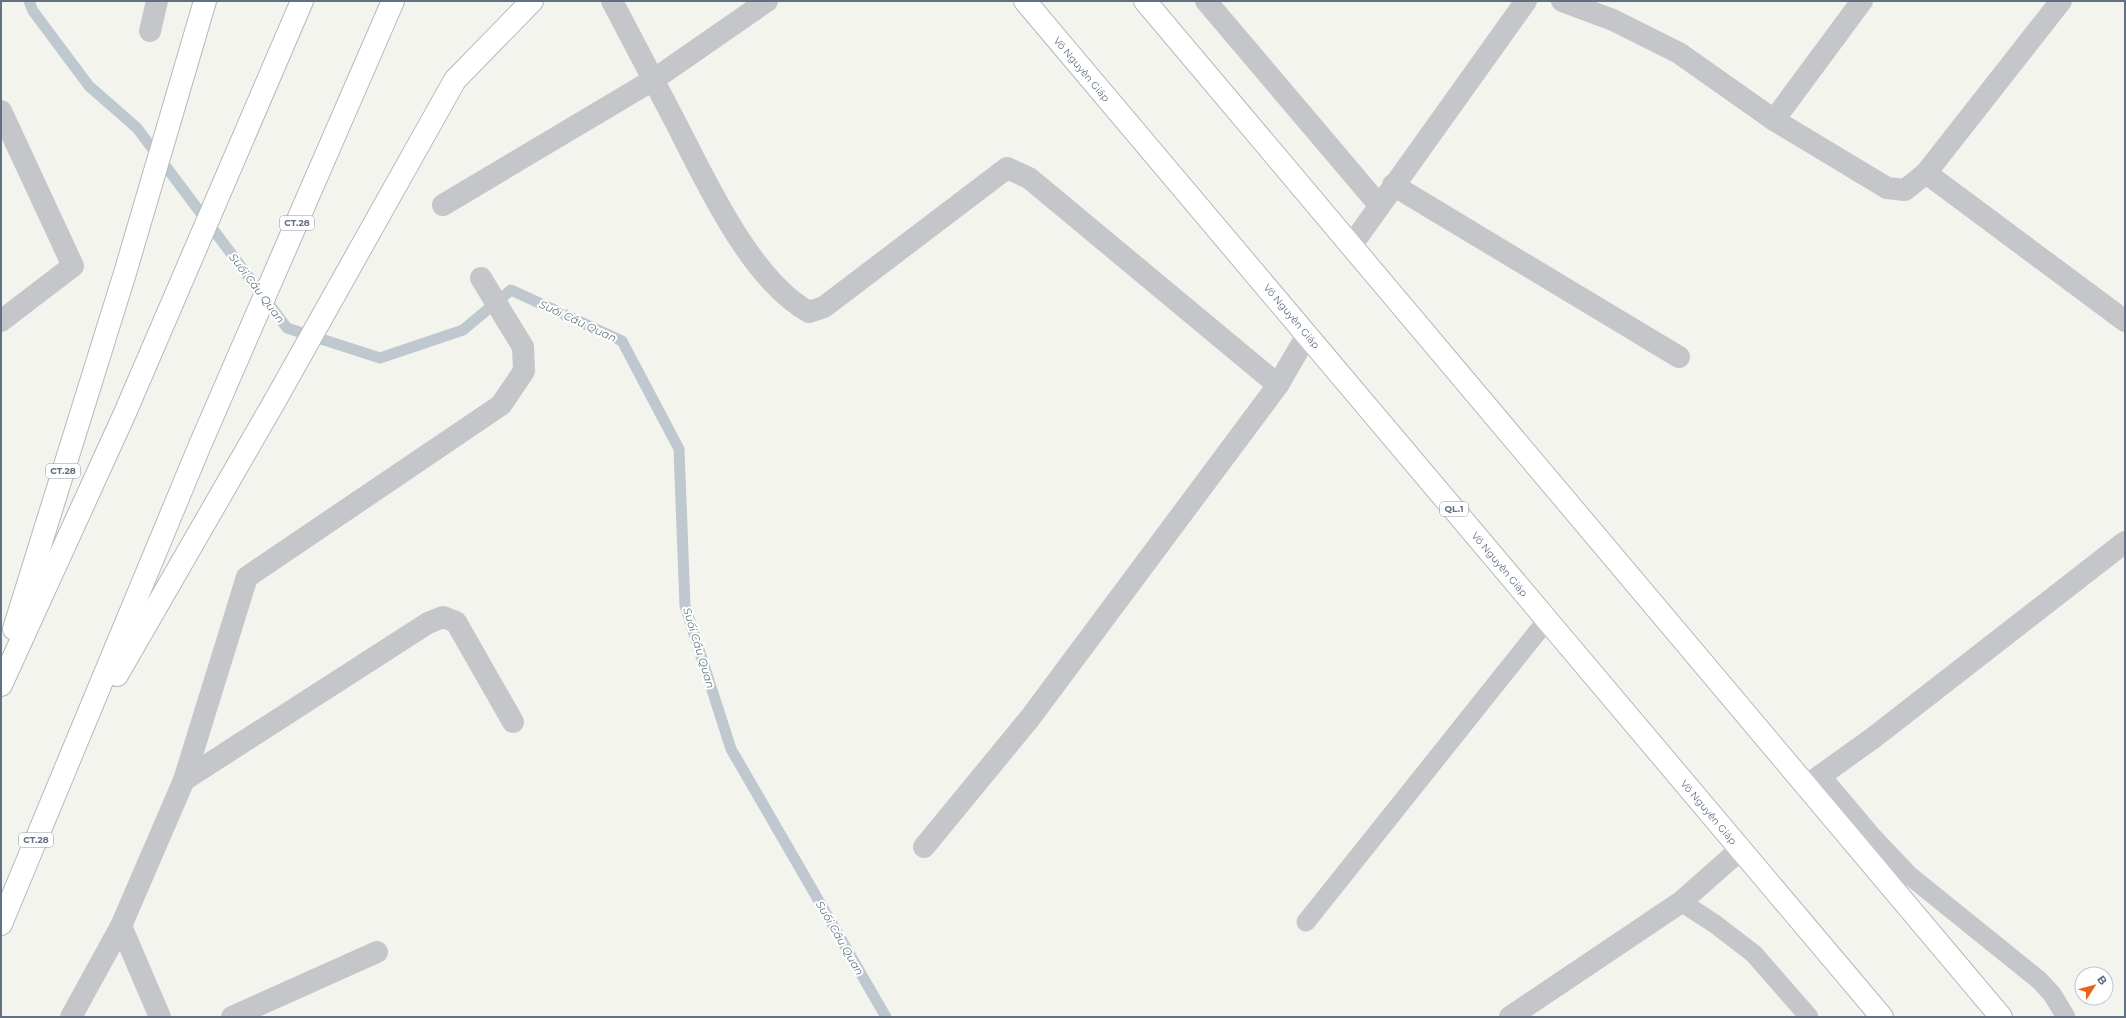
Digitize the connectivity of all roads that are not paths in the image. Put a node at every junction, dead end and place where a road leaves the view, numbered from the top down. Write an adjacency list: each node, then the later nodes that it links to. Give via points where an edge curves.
1 (158, 1): 15 (street)
2 (205, 1): 32 (highway, CT.28, via 125,272)
3 (302, 1): 33 (highway, CT.28, via 125,413)
4 (393, 1): 35 (highway, CT.28, via 200,445)
5 (532, 1): 35 (highway, CT.28, via 455,80 276,399)
6 (612, 1): 16 (street)
7 (767, 1): 16 (street)
8 (1025, 1): 27 (highway, Võ Nguyên Giáp / QL.1)
9 (1145, 1): 23 (highway)
10 (1206, 1): 22 (street)
11 (1526, 1): 20 (street)
12 (1562, 1): 18 (street, via 1613,20 1679,53)
13 (1862, 1): 18 (street)
14 (2061, 1): 19 (street)
15 (150, 32)
16 (653, 80): 21 (street); 29 (street, via 721,212 764,272 793,304 809,312 824,307 1007,168 1029,178)
17 (2, 115): 26 (street, via 73,266)
18 (1774, 120): 19 (street, via 1887,188 1905,190)
19 (1926, 173): 25 (street)
20 (1393, 185): 22 (street); 28 (street)
21 (443, 205)
22 (1379, 205): 23 (street)
23 (1352, 246): 37 (highway)
24 (481, 278): 36 (street, via 523,346 524,371 501,405 247,577)
25 (2125, 320)
26 (1, 321)
27 (1307, 335): 29 (street); 31 (highway, Võ Nguyên Giáp / QL.1)
28 (1679, 358)
29 (1278, 385): 38 (street, via 1030,718)
30 (2125, 542): 37 (street, via 1874,738)
31 (1547, 620): 39 (highway, Võ Nguyên Giáp / QL.1); 41 (lane)
32 (1, 670)
33 (1, 685)
34 (513, 722): 36 (street, via 456,622 443,617 428,624)
35 (71, 755): 42 (highway, CT.28)
36 (184, 780): 43 (street)
37 (1813, 780): 51 (highway); 52 (lane, via 1873,836 1910,876 2039,980 2052,994)
38 (924, 847)
39 (1741, 849): 40 (street); 50 (highway, Võ Nguyên Giáp / QL.1)
40 (1681, 902): 48 (street); 49 (lane, via 1754,954)
41 (1306, 922)
42 (1, 924)
43 (121, 926): 45 (street); 46 (street)
44 (377, 952): 47 (street)
45 (71, 1017)
46 (160, 1017)
47 (232, 1017)
48 (1510, 1017)
49 (1809, 1017)
50 (1882, 1017)
51 (2001, 1017)
52 (2066, 1017)

